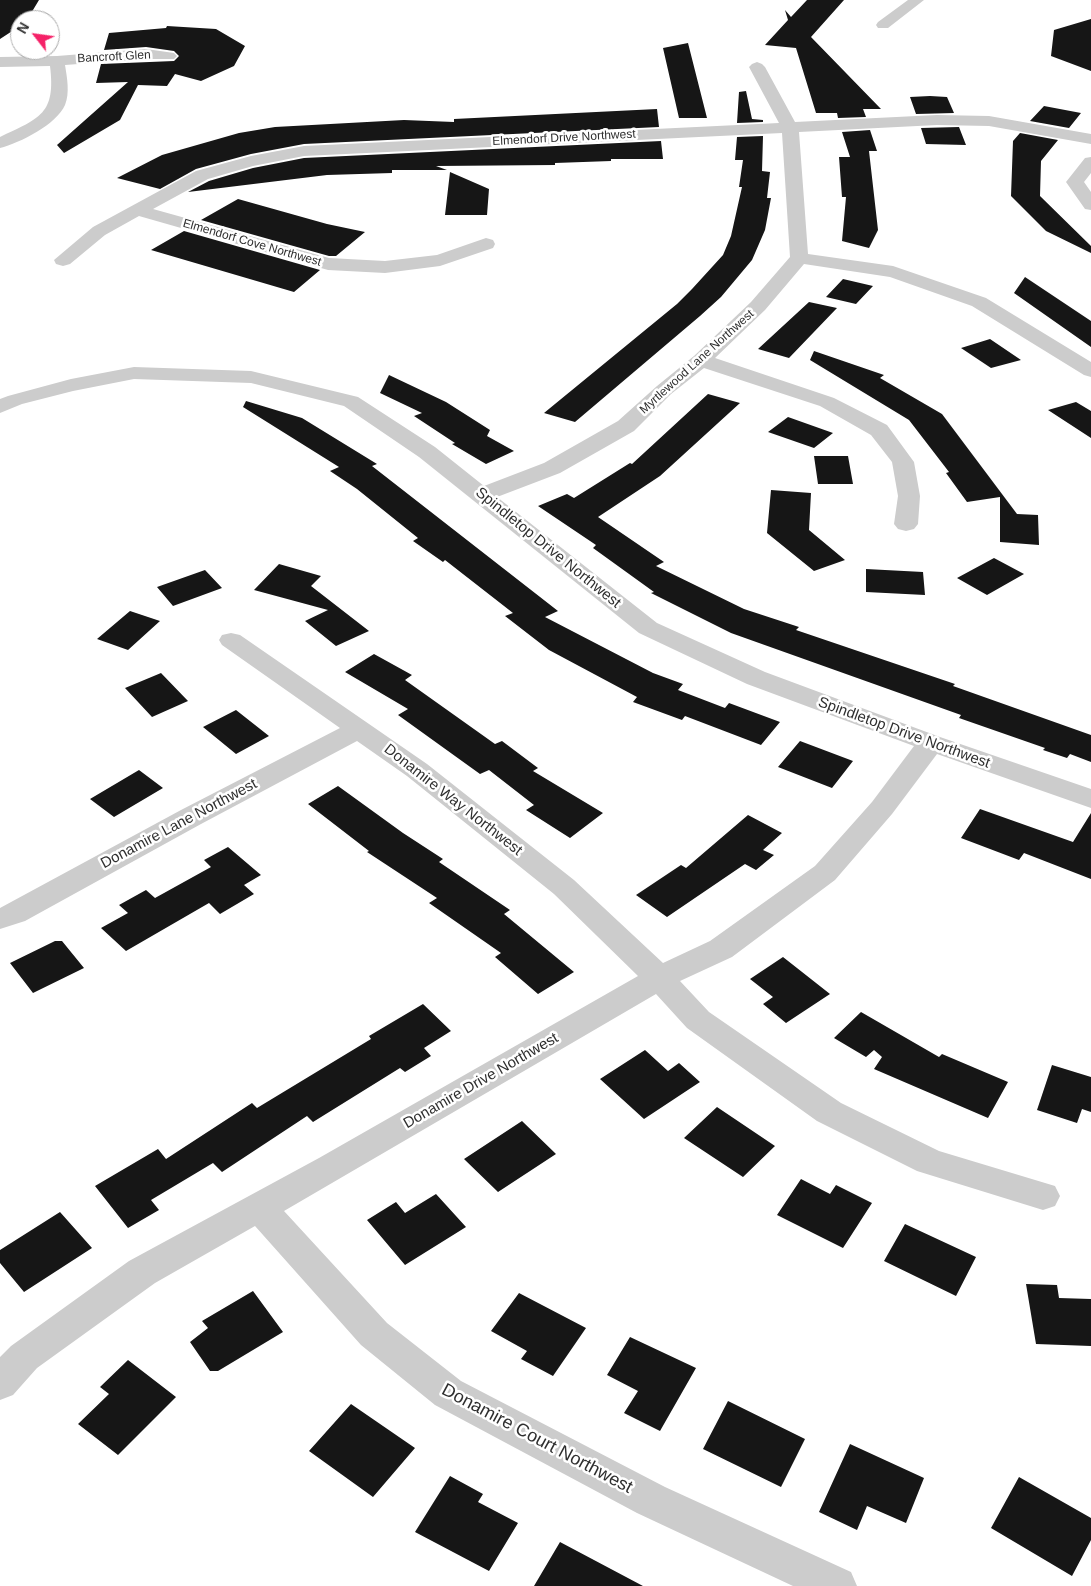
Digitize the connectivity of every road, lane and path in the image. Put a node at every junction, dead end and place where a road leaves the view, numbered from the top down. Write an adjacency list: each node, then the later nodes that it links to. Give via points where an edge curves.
1 (917, 0): 2 (street)
2 (883, 25)
3 (169, 56): 4 (street, Bancroft Glen, via 146,54)
4 (57, 61): 5 (street, Bancroft Glen); 9 (street, via 57,105 40,123)
5 (0, 62)
6 (756, 67): 7 (street)
7 (790, 127): 8 (street, Elmendorf Drive Northwest, via 937,120 989,121); 12 (street, Elmendorf Drive Northwest, via 304,152 202,174); 14 (street)
8 (1091, 139)
9 (0, 143)
10 (1091, 162): 11 (street, via 1075,182)
11 (1091, 205)
12 (137, 210): 13 (street, Elmendorf Cove Northwest, via 328,264 385,267 440,260); 15 (street, Elmendorf Drive Northwest, via 98,230)
13 (486, 244)
14 (799, 258): 16 (street, Myrtlewood Lane Northwest, via 758,306); 17 (street, via 893,272 979,302)
15 (63, 260)
16 (701, 360): 19 (street, Myrtlewood Lane Northwest, via 626,426 552,468); 20 (street, via 827,402 879,430 903,462 909,496)
17 (1091, 371)
18 (0, 407): 19 (street, Spindletop Drive Northwest, via 71,385 134,373 251,377 351,401 427,452)
19 (482, 495): 23 (street, Spindletop Drive Northwest, via 648,628 756,678)
20 (906, 524)
21 (231, 640): 22 (street, Donamire Way Northwest)
22 (359, 729): 25 (street, Donamire Lane Northwest, via 15,914); 26 (street, Donamire Way Northwest, via 417,770 564,887)
23 (931, 743): 24 (street, Spindletop Drive Northwest); 26 (street, Donamire Drive Northwest, via 882,808 825,873 721,949)
24 (1091, 800)
25 (0, 919)
26 (659, 978): 27 (street, Donamire Way Northwest, via 698,1020 829,1112 929,1161); 28 (street, Donamire Drive Northwest)
27 (1043, 1196)
28 (260, 1208): 29 (street, Donamire Drive Northwest, via 142,1272 24,1357); 30 (street, Donamire Court Northwest, via 374,1334 448,1394 651,1500)
29 (0, 1383)
30 (837, 1586)

